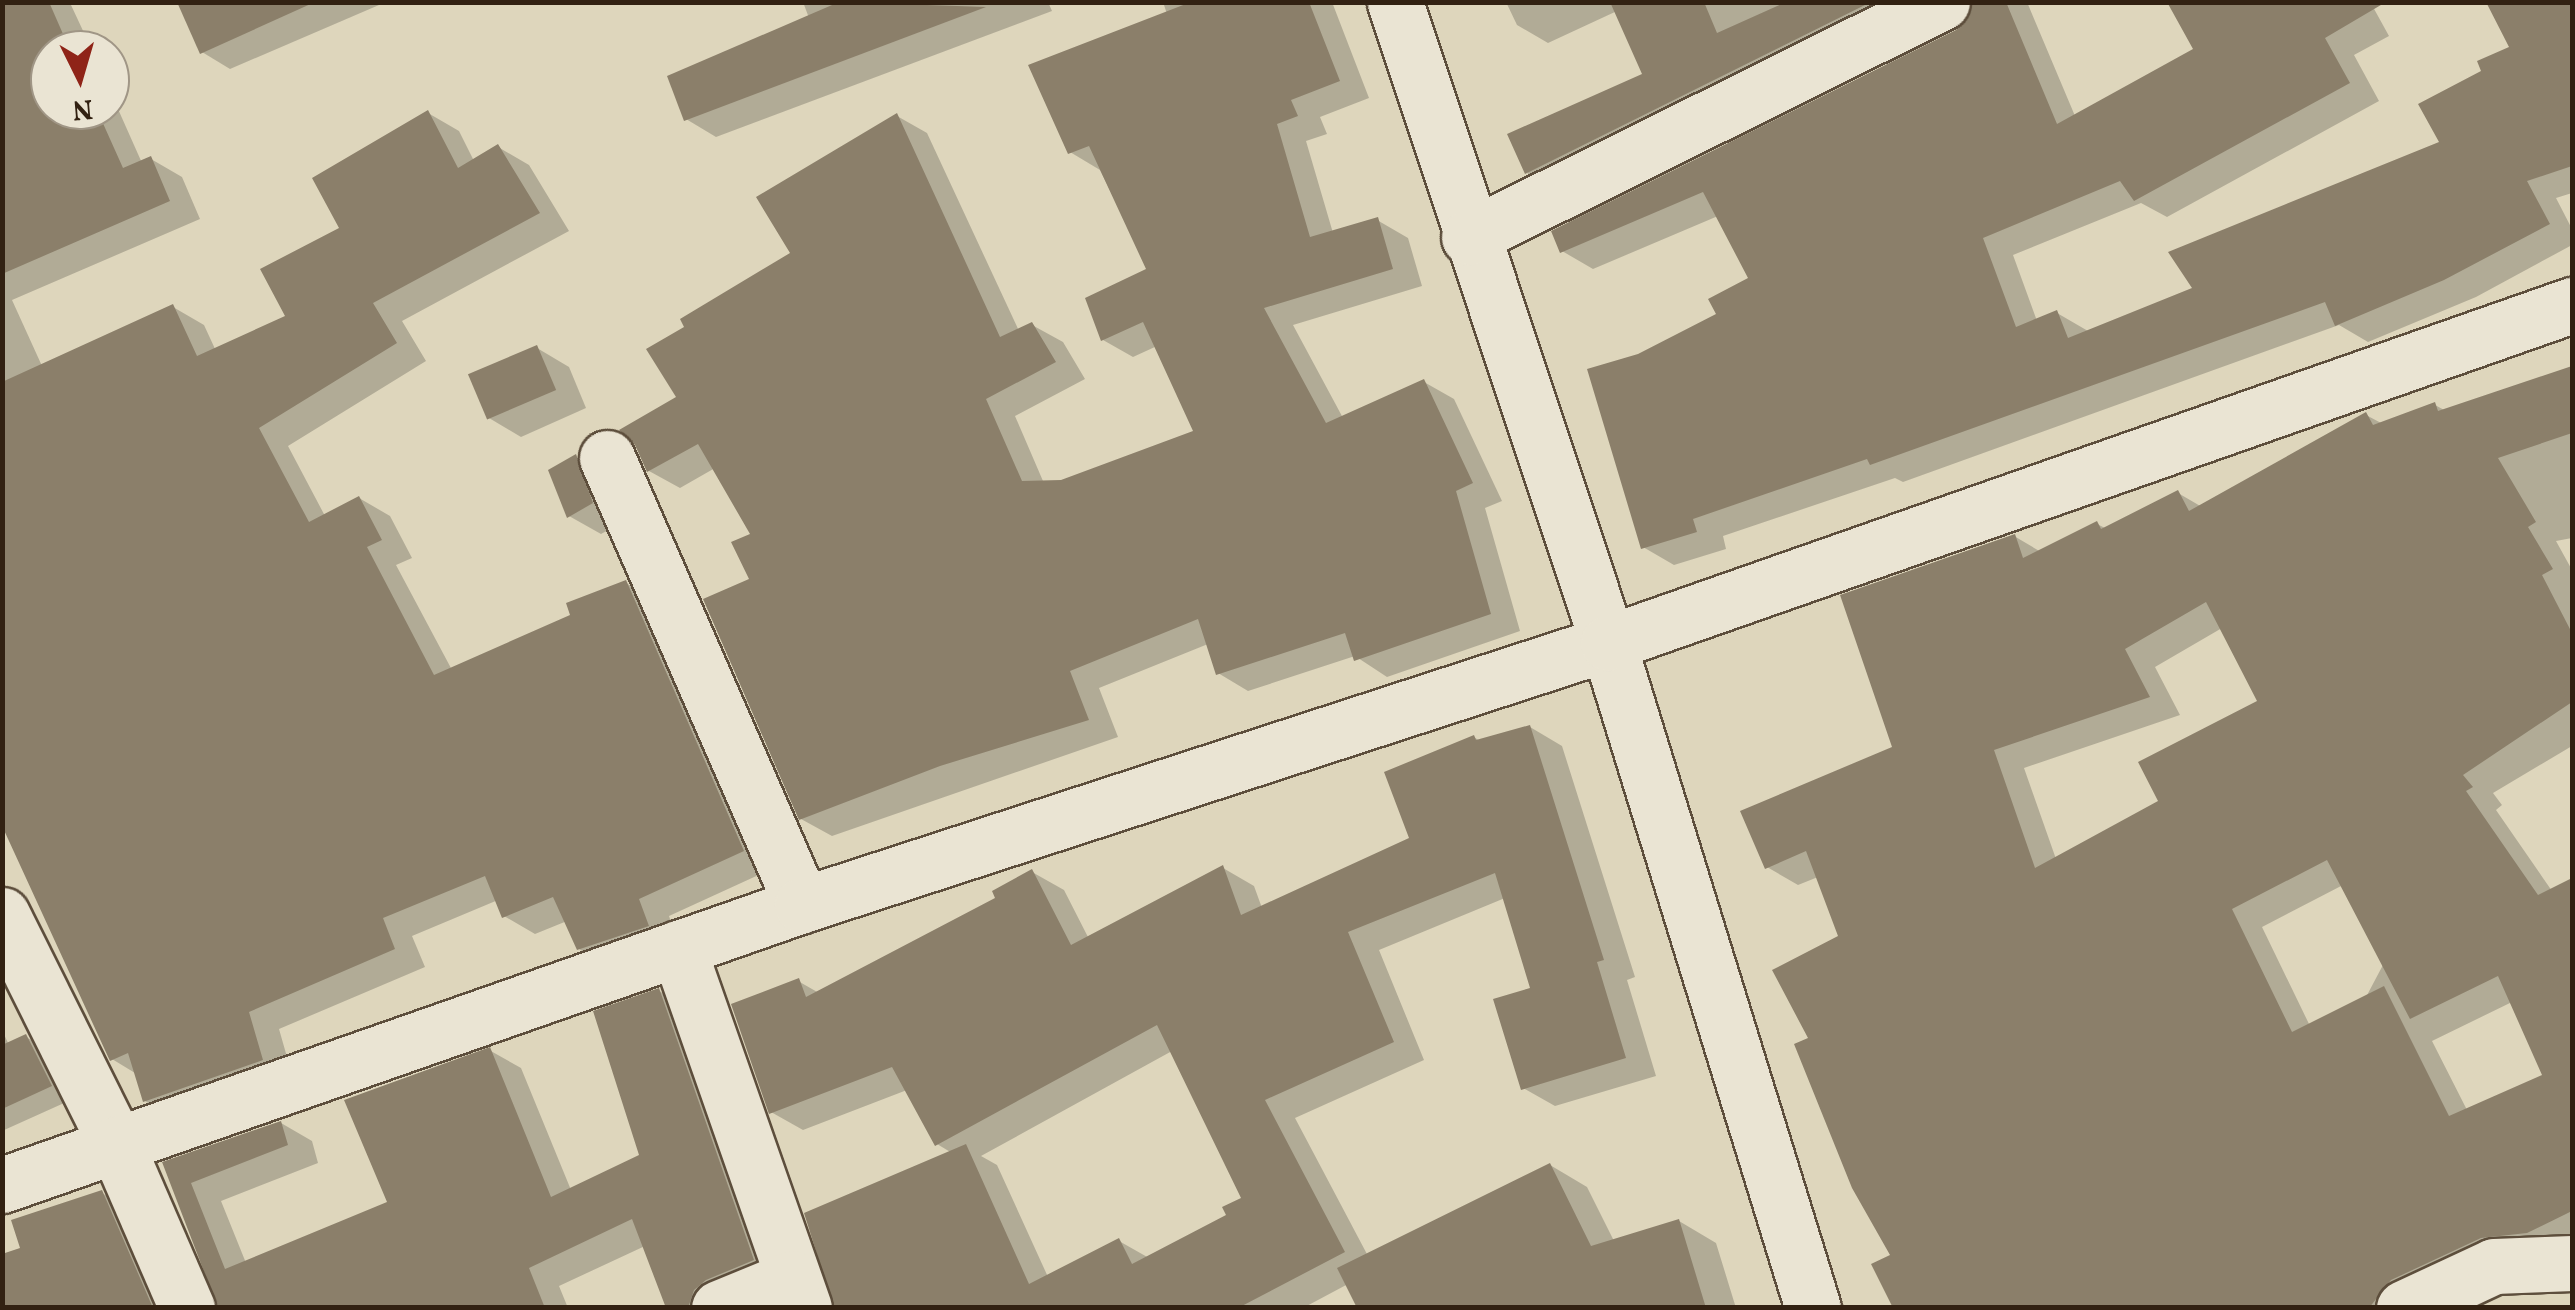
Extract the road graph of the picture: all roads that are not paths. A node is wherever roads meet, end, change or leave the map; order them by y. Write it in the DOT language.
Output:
graph roads {
  1 [pos="1395,2"];
  2 [pos="1942,2"];
  3 [pos="1469,237"];
  4 [pos="2572,304"];
  5 [pos="607,458"];
  6 [pos="1608,643"];
  7 [pos="802,905"];
  8 [pos="2,915"];
  9 [pos="678,948"];
  10 [pos="116,1144"];
  11 [pos="2,1185"];
  12 [pos="2572,1262"];
  13 [pos="798,1293"];
  14 [pos="187,1308"];
  15 [pos="719,1308"];
  16 [pos="1814,1308"];
  17 [pos="2404,1308"];
  1 -- 3 [label="street"];
  2 -- 3 [label="street"];
  3 -- 6 [label="street"];
  4 -- 6 [label="street"];
  5 -- 7 [label="street"];
  6 -- 7 [label="street"];
  6 -- 16 [label="street"];
  7 -- 9 [label="street"];
  8 -- 10 [label="street"];
  9 -- 10 [label="street"];
  9 -- 13 [label="street"];
  10 -- 11 [label="street"];
  10 -- 14 [label="street"];
  12 -- 17 [label="street"];
  13 -- 15 [label="street"];
}
